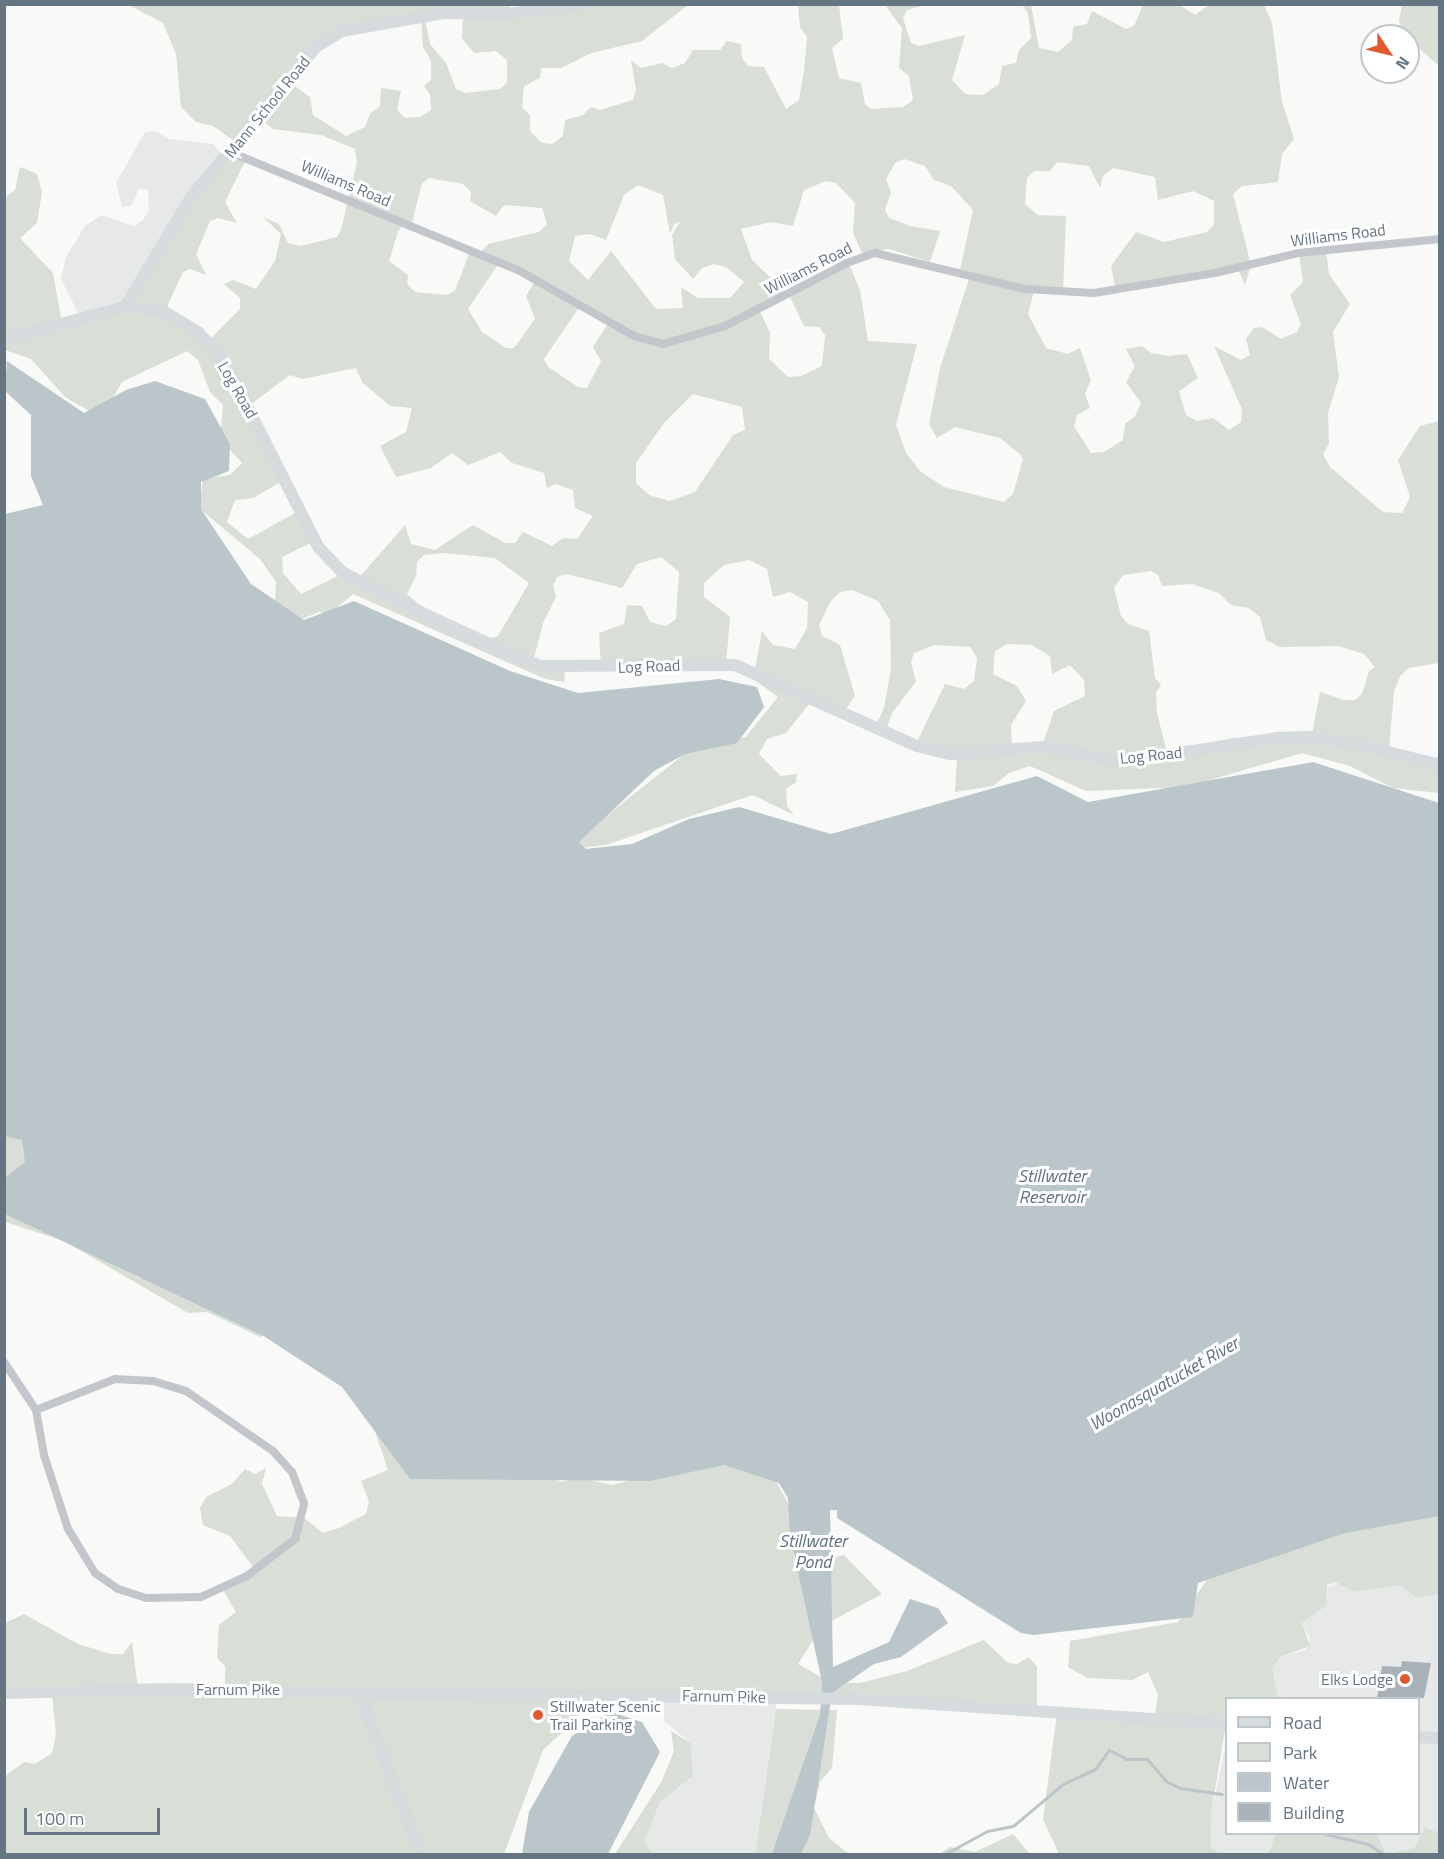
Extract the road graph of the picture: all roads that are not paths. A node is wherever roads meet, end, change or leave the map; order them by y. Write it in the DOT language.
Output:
graph roads {
  1 [pos="587,4"];
  2 [pos="571,5"];
  3 [pos="230,152"];
  4 [pos="1440,239"];
  5 [pos="125,307"];
  6 [pos="4,339"];
  7 [pos="1440,765"];
  8 [pos="4,1362"];
  9 [pos="36,1410"];
  10 [pos="4,1693"];
  11 [pos="358,1693"];
  12 [pos="1225,1724"];
  13 [pos="1420,1737"];
  14 [pos="1440,1738"];
  15 [pos="421,1854"];
  1 -- 2 [label="street, Mann School Road"];
  2 -- 3 [label="street, Mann School Road"];
  3 -- 4 [label="street, Williams Road"];
  3 -- 5 [label="street, Mann School Road"];
  5 -- 6 [label="street, Log Road"];
  5 -- 7 [label="street, Log Road"];
  8 -- 9 [label="street"];
  9 -- 9 [label="street"];
  10 -- 11 [label="street, Farnum Pike"];
  11 -- 12 [label="street, Farnum Pike"];
  11 -- 15 [label="street"];
  13 -- 14 [label="street"];
}
